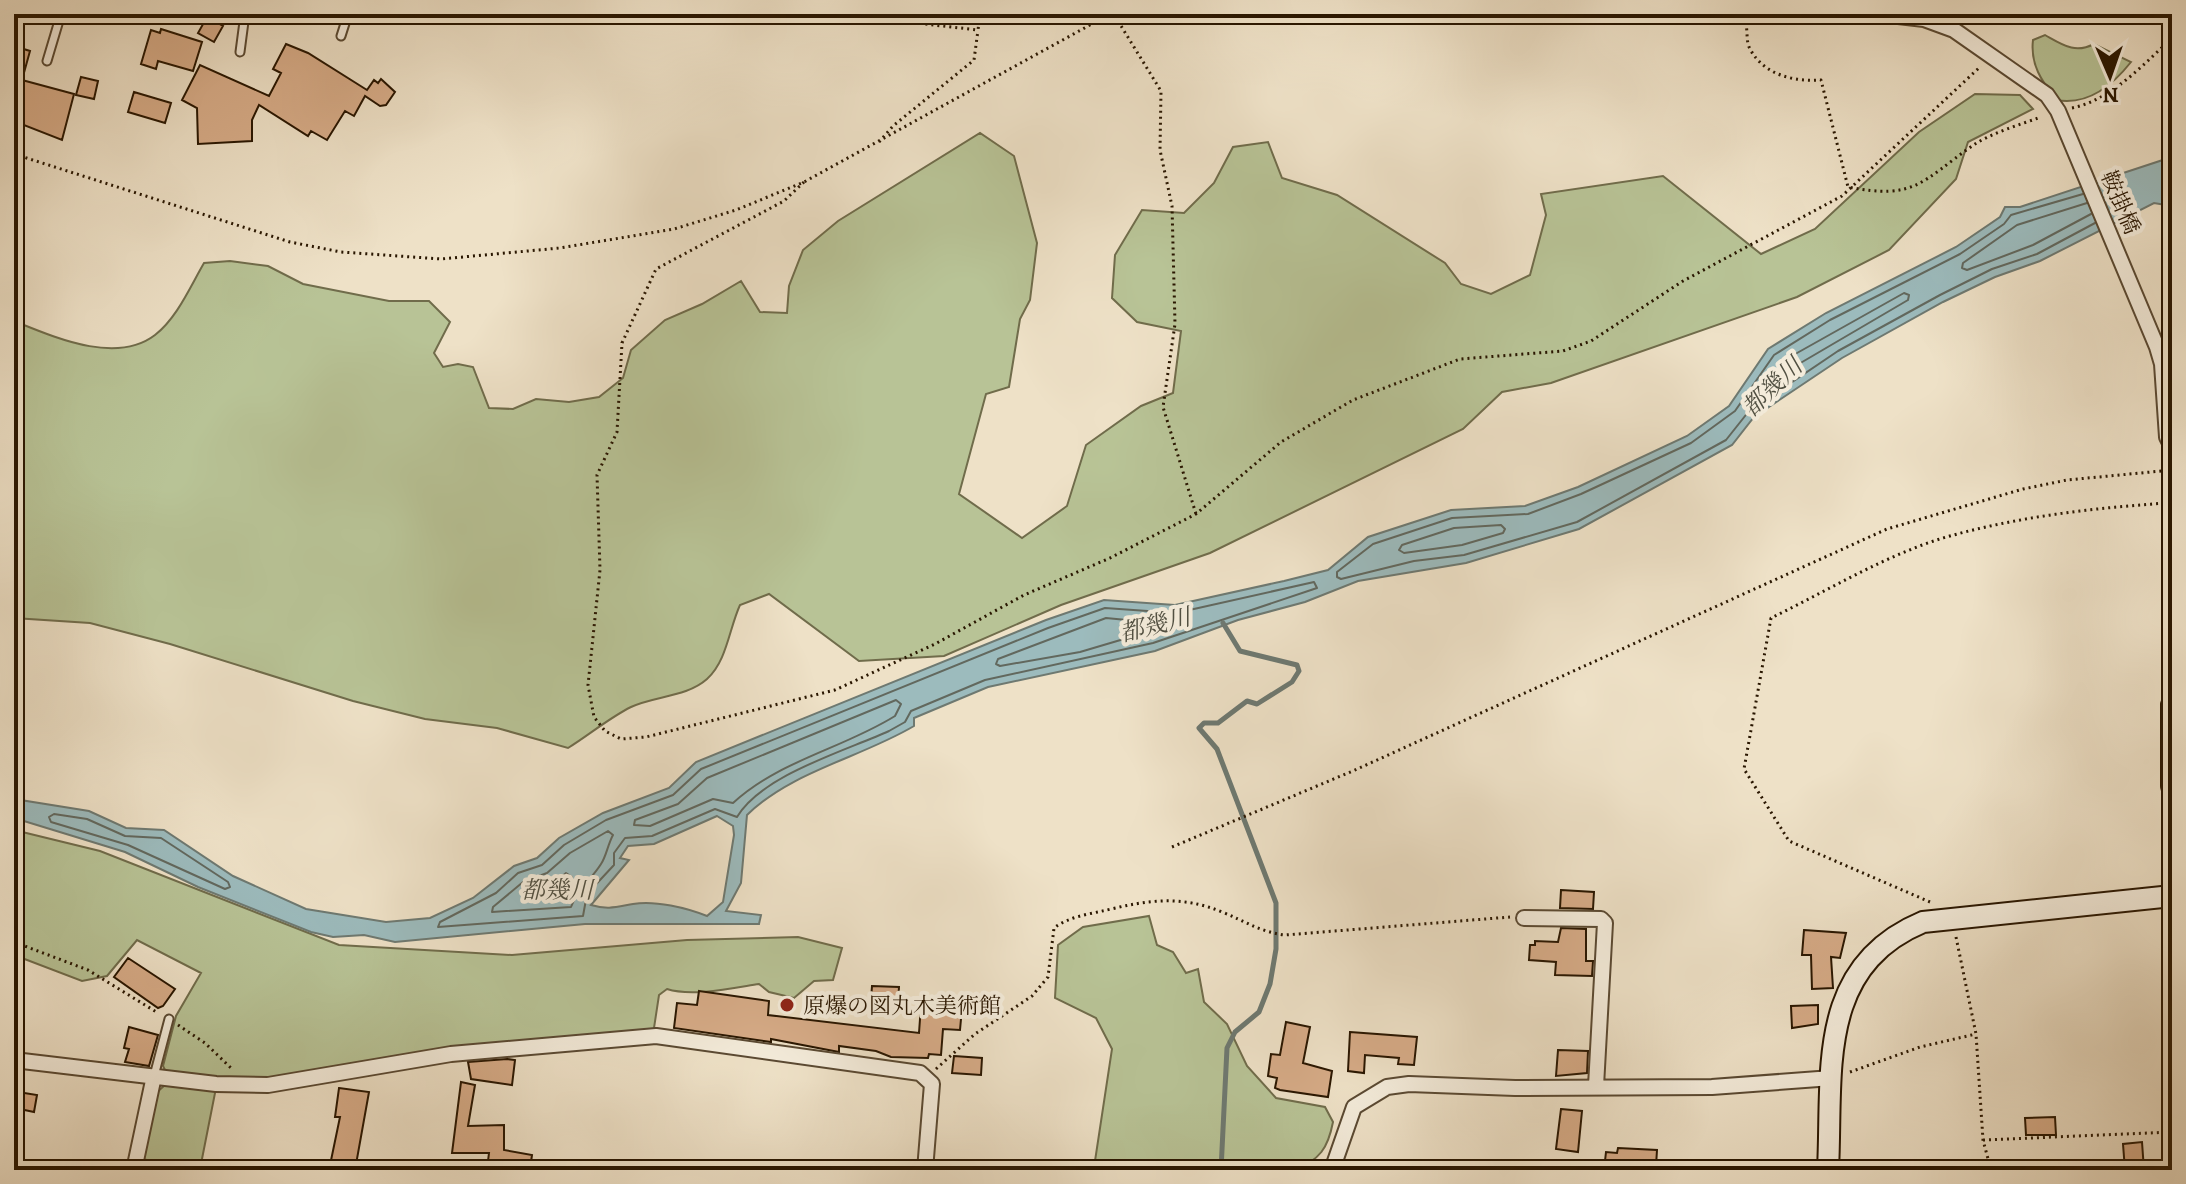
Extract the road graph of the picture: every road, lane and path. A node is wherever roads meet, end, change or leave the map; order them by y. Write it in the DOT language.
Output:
graph roads {
  1 [pos="61,14"];
  2 [pos="245,14"];
  3 [pos="348,14"];
  4 [pos="836,14"];
  5 [pos="980,14"];
  6 [pos="1110,14"];
  7 [pos="1694,14"];
  8 [pos="1881,14"];
  9 [pos="1118,21"];
  10 [pos="978,30"];
  11 [pos="341,36"];
  12 [pos="2172,38"];
  13 [pos="240,52"];
  14 [pos="1993,55"];
  15 [pos="47,61"];
  16 [pos="2058,111"];
  17 [pos="877,144"];
  18 [pos="14,154"];
  19 [pos="804,182"];
  20 [pos="1848,187"];
  21 [pos="2172,447"];
  22 [pos="2172,470"];
  23 [pos="1196,514"];
  24 [pos="2172,639"];
  25 [pos="2172,705"];
  26 [pos="2172,786"];
  27 [pos="1172,847"];
  28 [pos="2172,896"];
  29 [pos="1524,918"];
  30 [pos="1952,918"];
  31 [pos="14,942"];
  32 [pos="169,1019"];
  33 [pos="1976,1034"];
  34 [pos="14,1060"];
  35 [pos="154,1076"];
  36 [pos="928,1077"];
  37 [pos="1832,1078"];
  38 [pos="242,1085"];
  39 [pos="1596,1086"];
  40 [pos="2172,1132"];
  41 [pos="1983,1140"];
  42 [pos="134,1170"];
  43 [pos="925,1170"];
  44 [pos="1332,1170"];
  45 [pos="1828,1170"];
  46 [pos="1991,1170"];
  1 -- 15 [label="lane"];
  2 -- 13 [label="lane"];
  3 -- 11 [label="lane"];
  4 -- 10 [label="path"];
  5 -- 10 [label="path"];
  6 -- 17 [label="path"];
  7 -- 20 [label="path"];
  8 -- 14 [label="street, 鞍掛橋"];
  9 -- 23 [label="path"];
  10 -- 17 [label="path"];
  12 -- 16 [label="path"];
  14 -- 16 [label="street, 鞍掛橋"];
  14 -- 20 [label="path"];
  16 -- 20 [label="path"];
  16 -- 21 [label="street, 鞍掛橋"];
  17 -- 19 [label="path"];
  18 -- 19 [label="path"];
  19 -- 23 [label="path"];
  20 -- 23 [label="path"];
  22 -- 27 [label="path"];
  24 -- 30 [label="path"];
  25 -- 26 [label="street"];
  28 -- 30 [label="street"];
  29 -- 36 [label="path"];
  29 -- 39 [label="street"];
  30 -- 33 [label="path"];
  30 -- 37 [label="street"];
  31 -- 32 [label="path"];
  32 -- 35 [label="lane"];
  32 -- 38 [label="path"];
  33 -- 37 [label="path"];
  33 -- 41 [label="path"];
  34 -- 35 [label="street"];
  35 -- 38 [label="street"];
  35 -- 42 [label="street"];
  36 -- 38 [label="street"];
  36 -- 43 [label="street"];
  37 -- 39 [label="street"];
  37 -- 45 [label="street"];
  39 -- 44 [label="street"];
  40 -- 41 [label="path"];
  41 -- 46 [label="path"];
}
